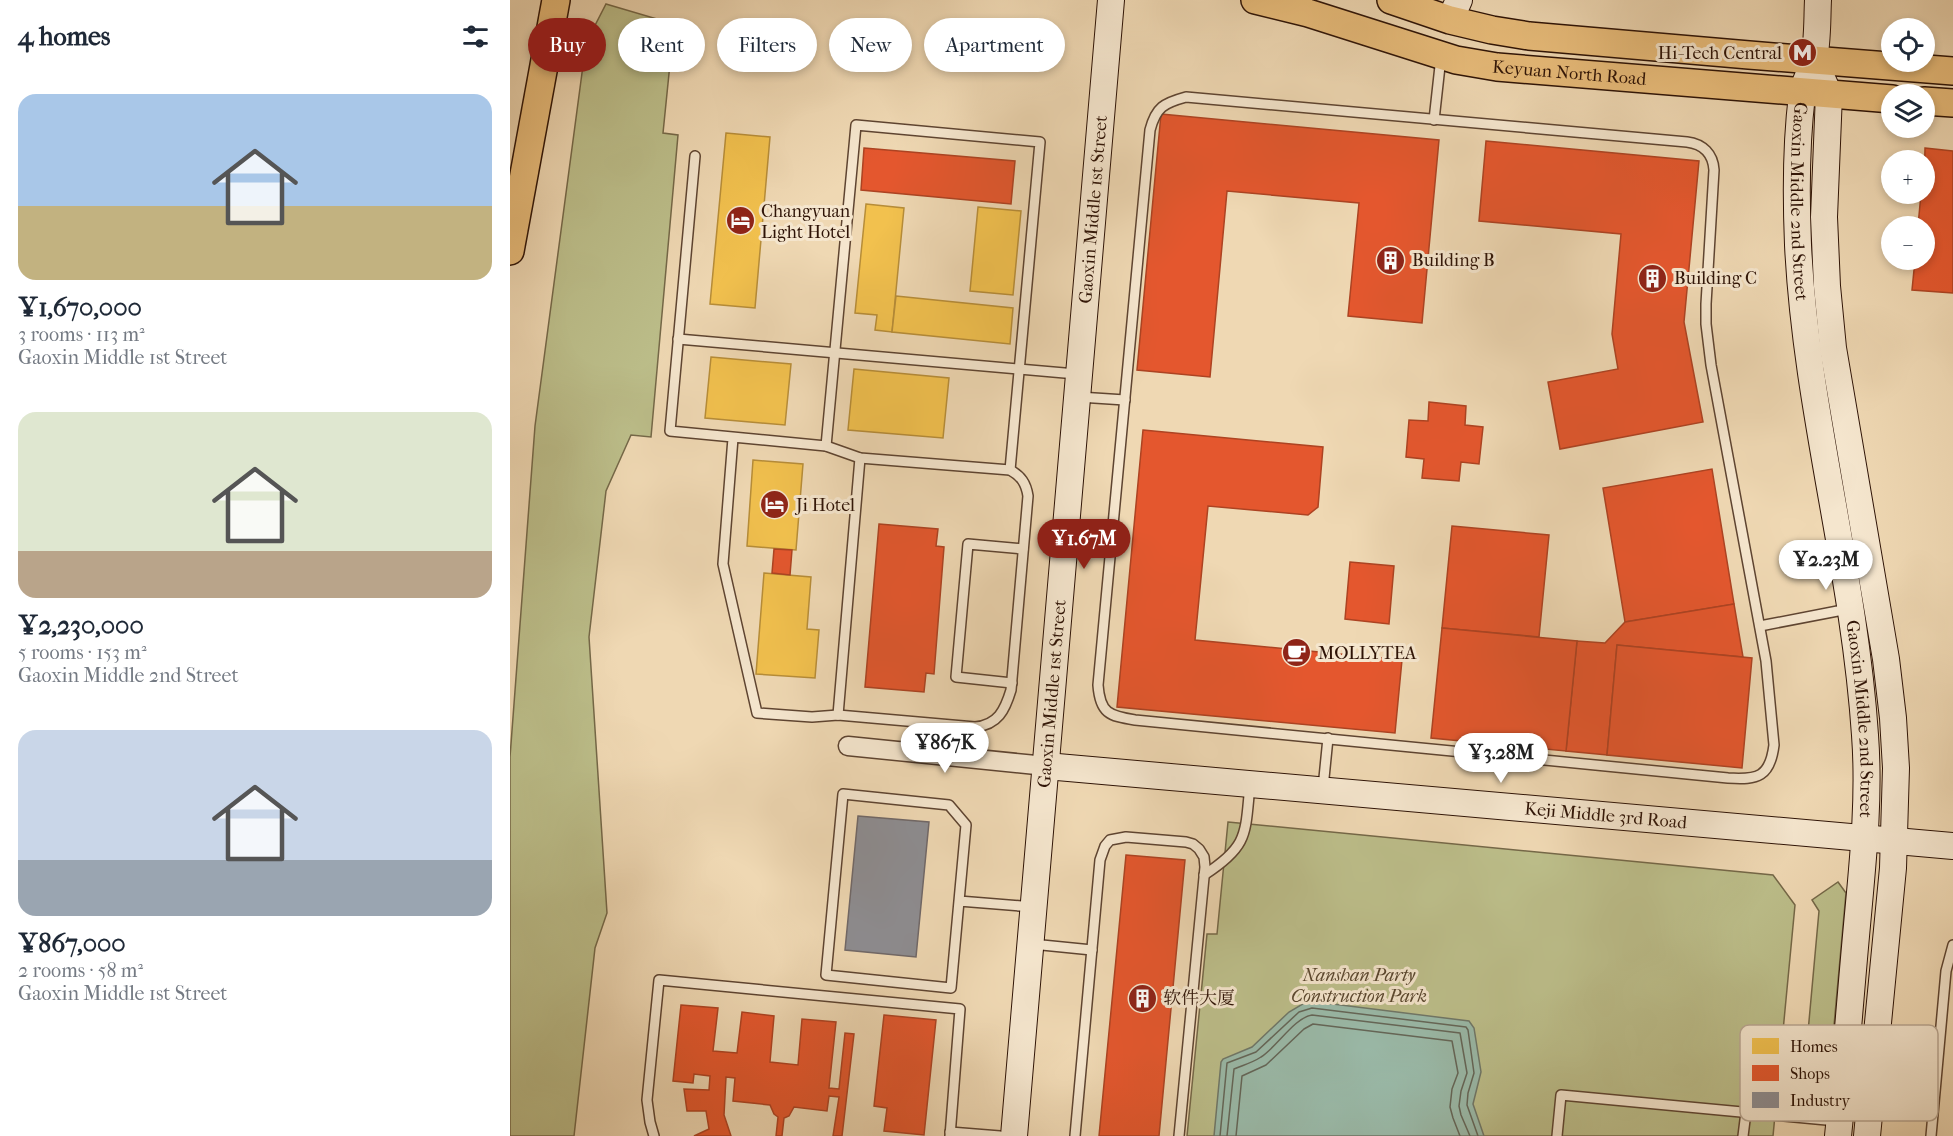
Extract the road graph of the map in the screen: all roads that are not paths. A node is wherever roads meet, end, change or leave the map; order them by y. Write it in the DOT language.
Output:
graph roads {
  1 [pos="556,0"];
  2 [pos="1111,0"];
  3 [pos="1255,0"];
  4 [pos="1391,0"];
  5 [pos="1818,0"];
  6 [pos="1454,10"];
  7 [pos="1442,55"];
  8 [pos="1814,60"];
  9 [pos="1953,70"];
  10 [pos="1802,92"];
  11 [pos="1830,94"];
  12 [pos="1881,98"];
  13 [pos="1935,102"];
  14 [pos="1953,103"];
  15 [pos="1434,120"];
  16 [pos="695,156"];
  17 [pos="510,251"];
  18 [pos="678,339"];
  19 [pos="835,352"];
  20 [pos="1019,369"];
  21 [pos="1078,385"];
  22 [pos="1125,400"];
  23 [pos="733,438"];
  24 [pos="826,446"];
  25 [pos="860,458"];
  26 [pos="1010,470"];
  27 [pos="1023,549"];
  28 [pos="1851,608"];
  29 [pos="1760,626"];
  30 [pos="1012,682"];
  31 [pos="838,715"];
  32 [pos="1328,738"];
  33 [pos="848,746"];
  34 [pos="1046,766"];
  35 [pos="1250,784"];
  36 [pos="1323,790"];
  37 [pos="1865,838"];
  38 [pos="1895,841"];
  39 [pos="1953,846"];
  40 [pos="1204,875"];
  41 [pos="959,901"];
  42 [pos="1033,908"];
  43 [pos="1030,944"];
  44 [pos="1953,945"];
  45 [pos="1092,950"];
  46 [pos="1848,1025"];
  47 [pos="1878,1025"];
  48 [pos="1938,1059"];
  49 [pos="1740,1111"];
  50 [pos="1745,1121"];
  51 [pos="1798,1121"];
  52 [pos="1868,1121"];
  53 [pos="1932,1121"];
  54 [pos="1839,1128"];
  55 [pos="950,1134"];
  56 [pos="654,1136"];
  57 [pos="1000,1136"];
  58 [pos="1014,1136"];
  59 [pos="1075,1136"];
  60 [pos="1179,1136"];
  61 [pos="1557,1136"];
  62 [pos="1743,1136"];
  63 [pos="1867,1136"];
  64 [pos="1931,1136"];
  1 -- 17 [label="main road"];
  2 -- 21 [label="main road, Gaoxin Middle 1st Street"];
  3 -- 7 [label="main road, Keyuan North Road"];
  4 -- 6 [label="main road, Keyuan North Road"];
  5 -- 8 [label="main road"];
  6 -- 8 [label="main road, Keyuan North Road"];
  7 -- 10 [label="main road, Keyuan North Road"];
  7 -- 15 [label="lane"];
  8 -- 9 [label="main road, Keyuan North Road"];
  8 -- 10 [label="main road, Gaoxin Middle 2nd Street"];
  8 -- 11 [label="main road, Gaoxin Middle 2nd Street"];
  10 -- 11 [label="main road, Keyuan North Road"];
  10 -- 28 [label="main road, Gaoxin Middle 2nd Street"];
  11 -- 12 [label="main road, Keyuan North Road"];
  11 -- 38 [label="main road, Gaoxin Middle 2nd Street"];
  13 -- 14 [label="main road"];
  15 -- 22 [label="lane"];
  15 -- 29 [label="lane"];
  16 -- 18 [label="lane"];
  18 -- 19 [label="lane"];
  18 -- 23 [label="lane"];
  19 -- 20 [label="lane"];
  19 -- 20 [label="lane"];
  19 -- 24 [label="lane"];
  20 -- 21 [label="lane"];
  20 -- 26 [label="lane"];
  21 -- 22 [label="lane"];
  21 -- 34 [label="main road, Gaoxin Middle 1st Street"];
  22 -- 32 [label="lane"];
  23 -- 24 [label="lane"];
  23 -- 31 [label="lane"];
  24 -- 25 [label="lane"];
  25 -- 26 [label="lane"];
  25 -- 31 [label="lane"];
  26 -- 27 [label="lane"];
  27 -- 30 [label="lane"];
  27 -- 30 [label="lane"];
  28 -- 29 [label="lane"];
  28 -- 37 [label="main road, Gaoxin Middle 2nd Street"];
  29 -- 32 [label="lane"];
  30 -- 31 [label="lane"];
  32 -- 36 [label="lane"];
  33 -- 34 [label="street"];
  34 -- 35 [label="main road, Keji Middle 3rd Road"];
  34 -- 42 [label="main road, Gaoxin Middle 1st Street"];
  35 -- 36 [label="main road, Keji Middle 3rd Road"];
  35 -- 40 [label="lane"];
  36 -- 37 [label="main road, Keji Middle 3rd Road"];
  37 -- 38 [label="main road, Keji Middle 3rd Road"];
  37 -- 46 [label="main road, Gaoxin Middle 2nd Street"];
  38 -- 39 [label="main road, Keji Middle 3rd Road"];
  38 -- 47 [label="main road, Gaoxin Middle 2nd Street"];
  40 -- 45 [label="lane"];
  40 -- 60 [label="lane"];
  41 -- 41 [label="lane"];
  41 -- 42 [label="lane"];
  42 -- 43 [label="main road, Gaoxin Middle 1st Street"];
  43 -- 45 [label="lane"];
  43 -- 58 [label="main road, Gaoxin Middle 1st Street"];
  44 -- 48 [label="lane"];
  45 -- 59 [label="lane"];
  49 -- 61 [label="lane"];
  50 -- 62 [label="lane"];
  51 -- 54 [label="lane"];
  52 -- 63 [label="main road, Gaoxin Middle 2nd Street"];
  53 -- 64 [label="lane"];
  55 -- 56 [label="lane"];
  55 -- 57 [label="lane"];
}
